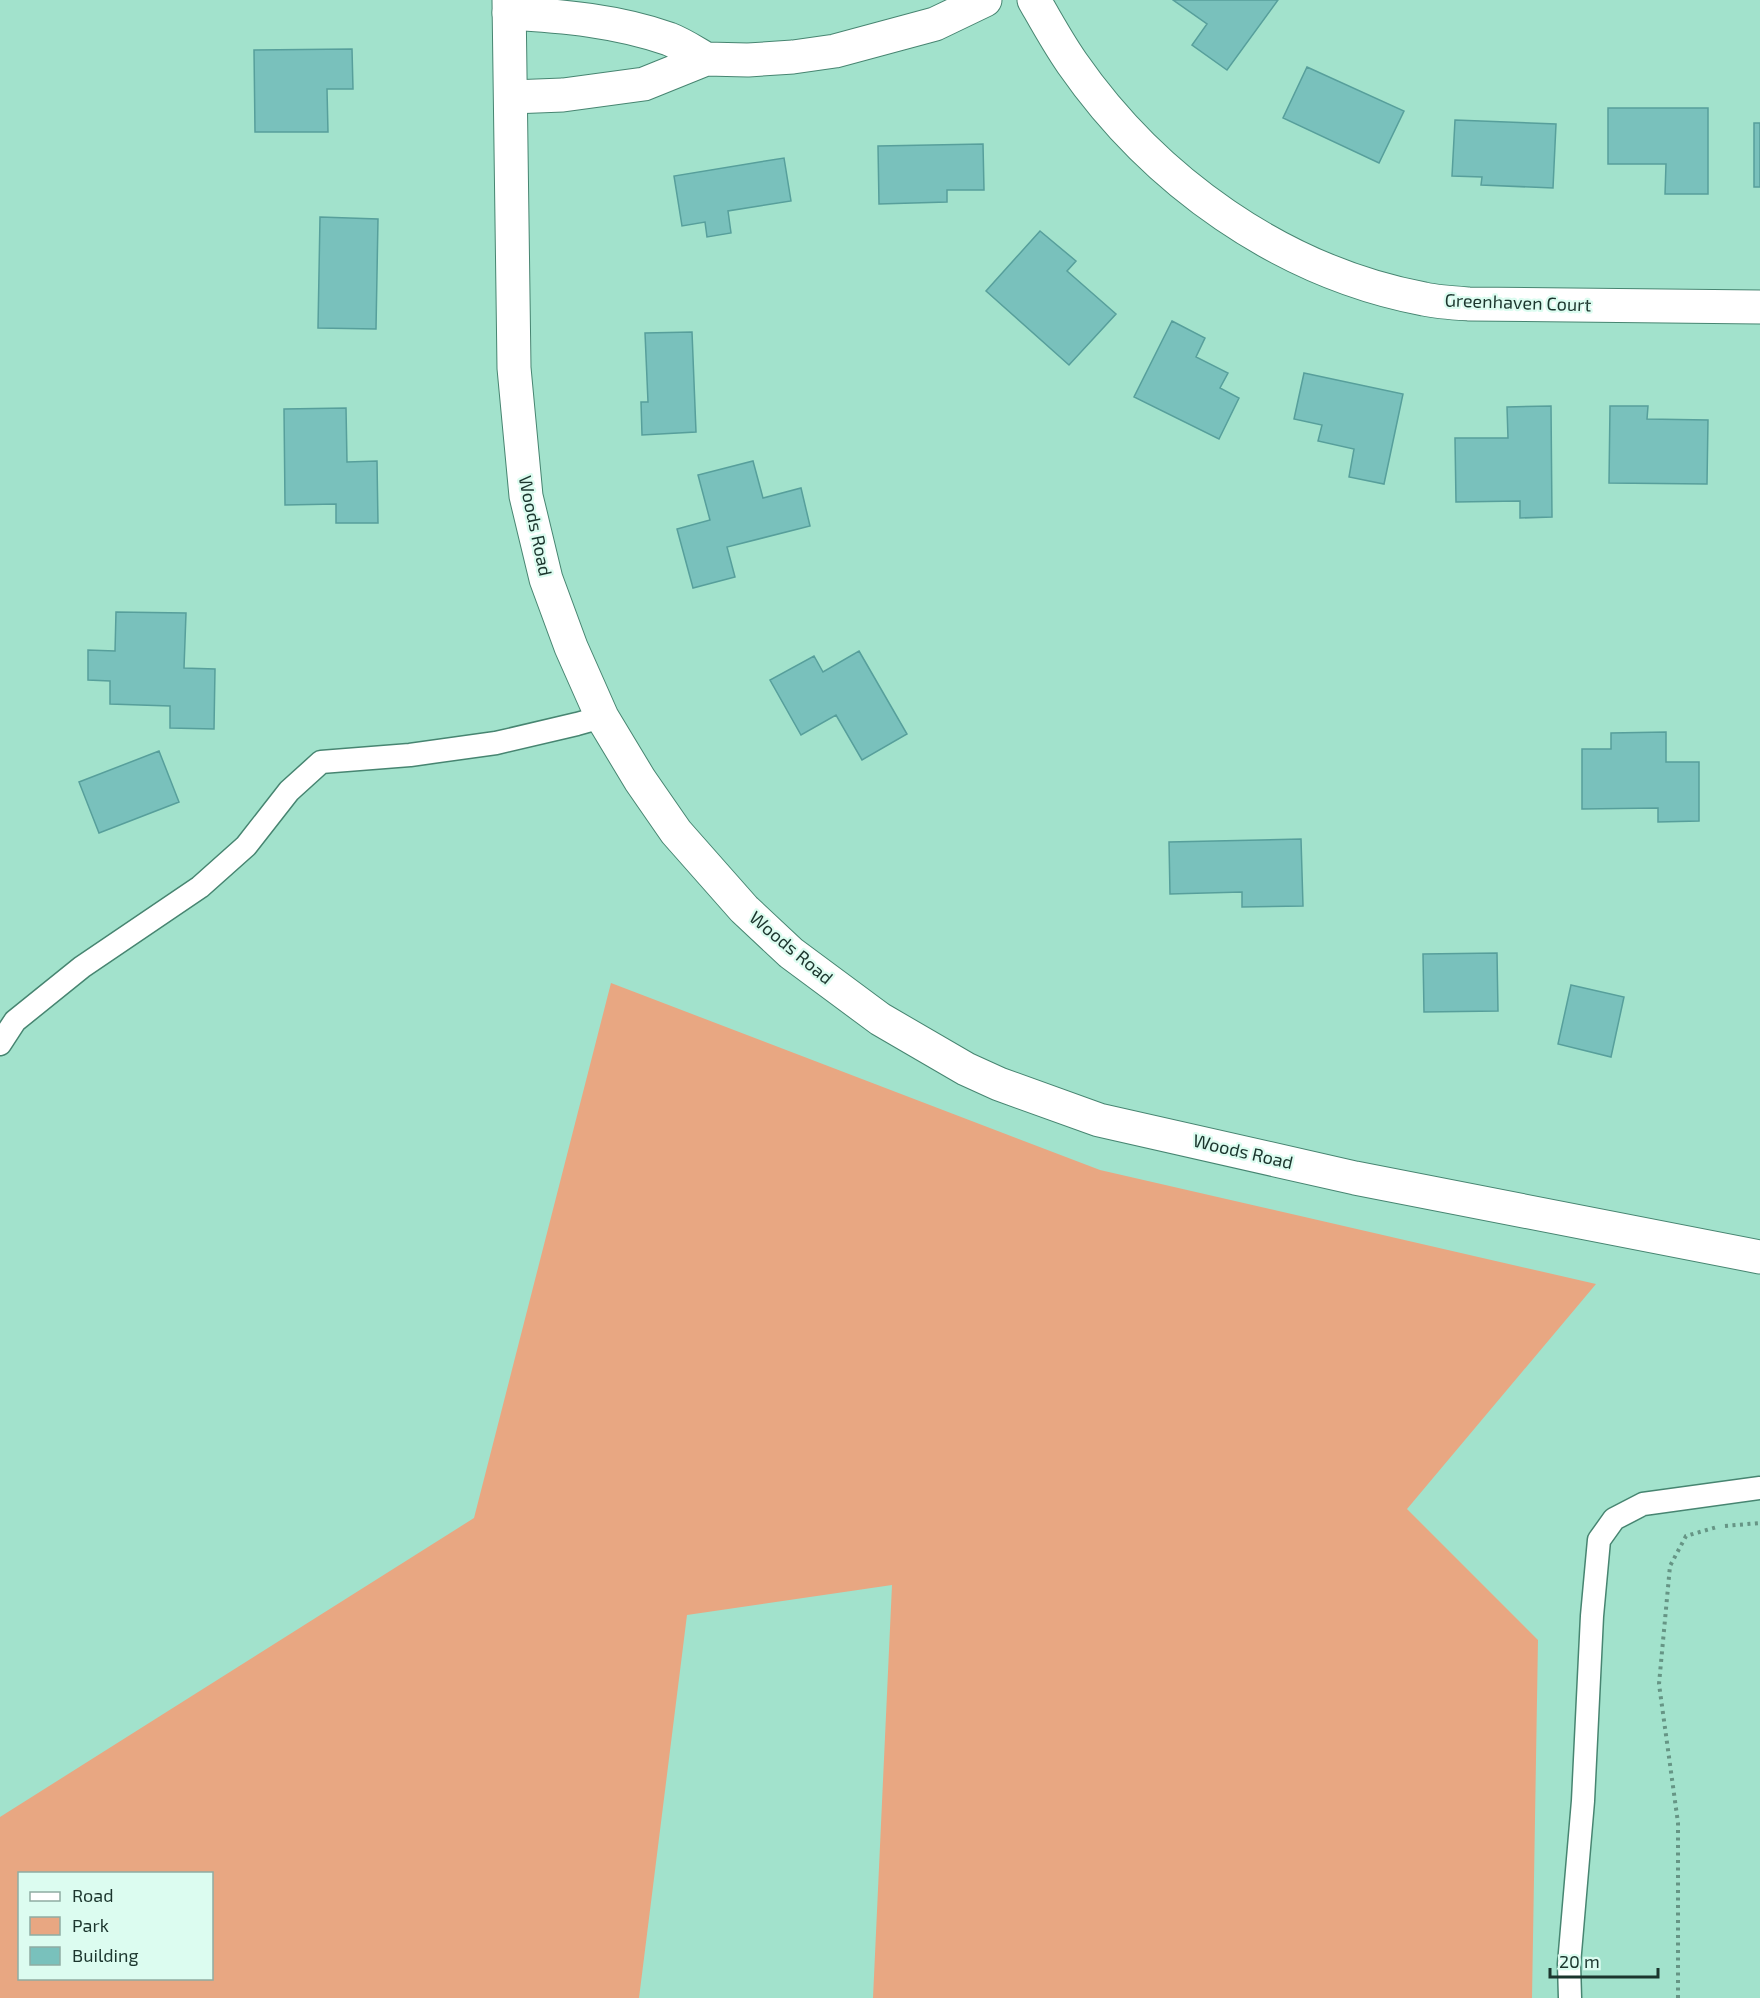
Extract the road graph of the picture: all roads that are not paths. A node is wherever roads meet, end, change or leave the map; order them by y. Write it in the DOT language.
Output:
graph roads {
  1 [pos="985,0"];
  2 [pos="1034,0"];
  3 [pos="509,6"];
  4 [pos="706,59"];
  5 [pos="511,97"];
  6 [pos="1760,307"];
  7 [pos="602,717"];
  8 [pos="0,1044"];
  9 [pos="1760,1257"];
  10 [pos="1760,1488"];
  11 [pos="1570,1998"];
  1 -- 4 [label="street"];
  2 -- 6 [label="street, Greenhaven Court"];
  3 -- 4 [label="street"];
  3 -- 5 [label="street, Woods Road"];
  4 -- 5 [label="street"];
  5 -- 7 [label="street, Woods Road"];
  7 -- 8 [label="lane"];
  7 -- 9 [label="street, Woods Road"];
  10 -- 11 [label="lane"];
}
